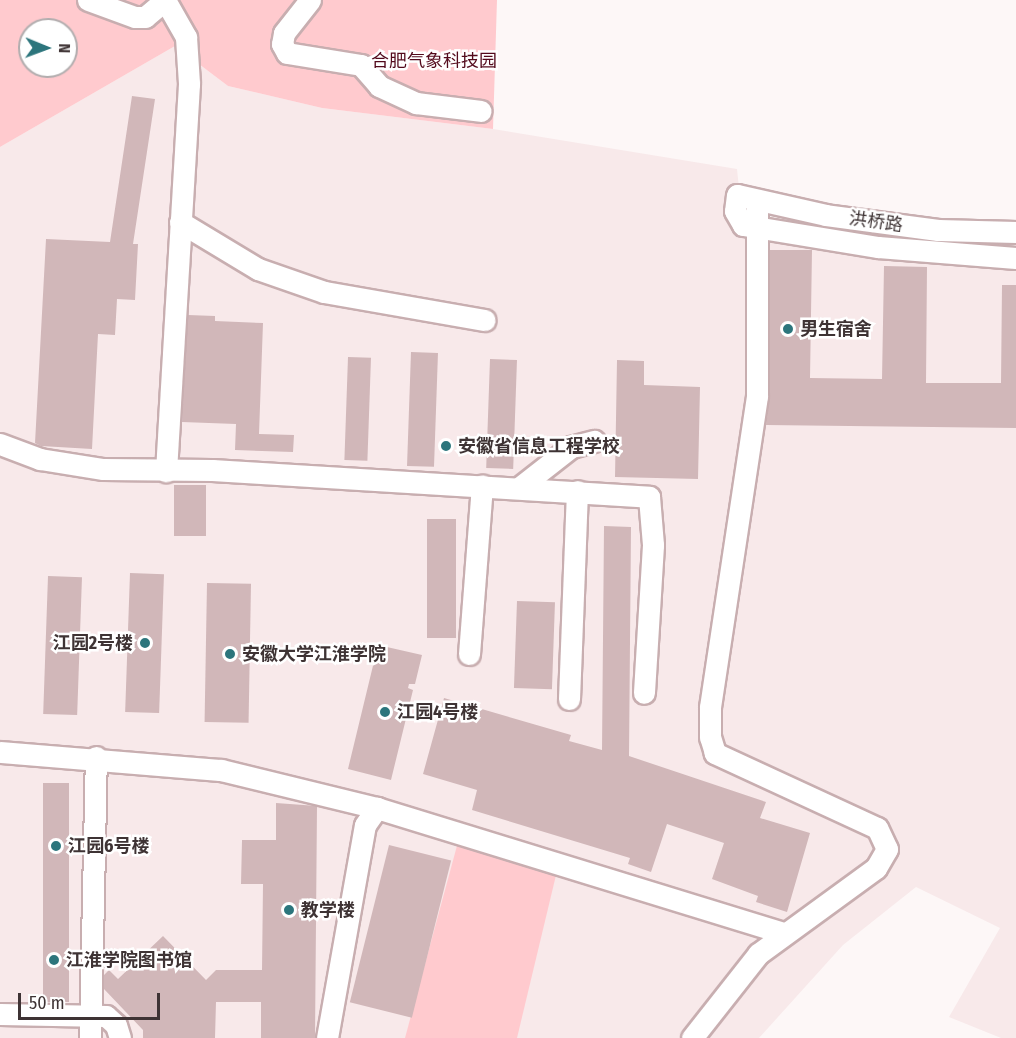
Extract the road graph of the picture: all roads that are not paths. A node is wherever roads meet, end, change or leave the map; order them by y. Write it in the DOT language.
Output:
graph roads {
  1 [pos="88,0"];
  2 [pos="165,0"];
  3 [pos="310,0"];
  4 [pos="481,111"];
  5 [pos="180,222"];
  6 [pos="750,226"];
  7 [pos="1016,232"];
  8 [pos="1016,258"];
  9 [pos="485,320"];
  10 [pos="594,441"];
  11 [pos="0,444"];
  12 [pos="165,471"];
  13 [pos="482,485"];
  14 [pos="520,487"];
  15 [pos="577,490"];
  16 [pos="469,654"];
  17 [pos="644,693"];
  18 [pos="569,699"];
  19 [pos="0,752"];
  20 [pos="96,757"];
  21 [pos="377,808"];
  22 [pos="783,933"];
  23 [pos="0,1014"];
  24 [pos="91,1016"];
  25 [pos="90,1038"];
  26 [pos="120,1038"];
  27 [pos="327,1038"];
  28 [pos="692,1038"];
  1 -- 2 [label="street"];
  2 -- 5 [label="street"];
  3 -- 4 [label="street"];
  5 -- 9 [label="street"];
  5 -- 12 [label="street"];
  6 -- 7 [label="street, 洪桥路"];
  6 -- 8 [label="street, 洪桥路"];
  6 -- 22 [label="street"];
  10 -- 14 [label="street"];
  11 -- 12 [label="street"];
  12 -- 13 [label="street"];
  13 -- 14 [label="street"];
  13 -- 16 [label="street"];
  14 -- 15 [label="street"];
  15 -- 17 [label="street"];
  15 -- 18 [label="street"];
  19 -- 20 [label="street"];
  20 -- 21 [label="street"];
  20 -- 24 [label="street"];
  21 -- 22 [label="street"];
  21 -- 27 [label="street"];
  22 -- 28 [label="street"];
  23 -- 24 [label="street"];
  24 -- 25 [label="street"];
  24 -- 26 [label="street"];
}
